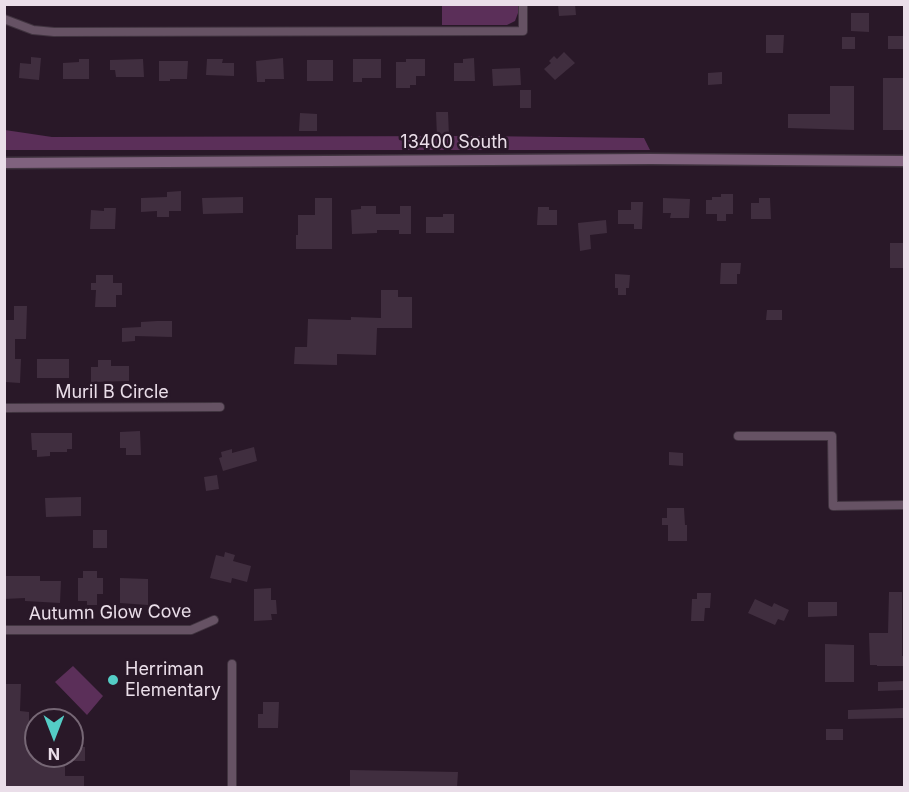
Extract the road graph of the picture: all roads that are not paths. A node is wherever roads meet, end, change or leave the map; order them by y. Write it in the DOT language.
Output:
graph roads {
  1 [pos="523,4"];
  2 [pos="4,19"];
  3 [pos="904,161"];
  4 [pos="4,162"];
  5 [pos="220,407"];
  6 [pos="4,408"];
  7 [pos="738,436"];
  8 [pos="904,505"];
  9 [pos="214,620"];
  10 [pos="4,630"];
  11 [pos="232,664"];
  12 [pos="232,788"];
  1 -- 2 [label="street"];
  3 -- 4 [label="main road, 13400 South"];
  5 -- 6 [label="street, Muril B Circle"];
  7 -- 8 [label="street"];
  9 -- 10 [label="street, Autumn Glow Cove"];
  11 -- 12 [label="street"];
}
